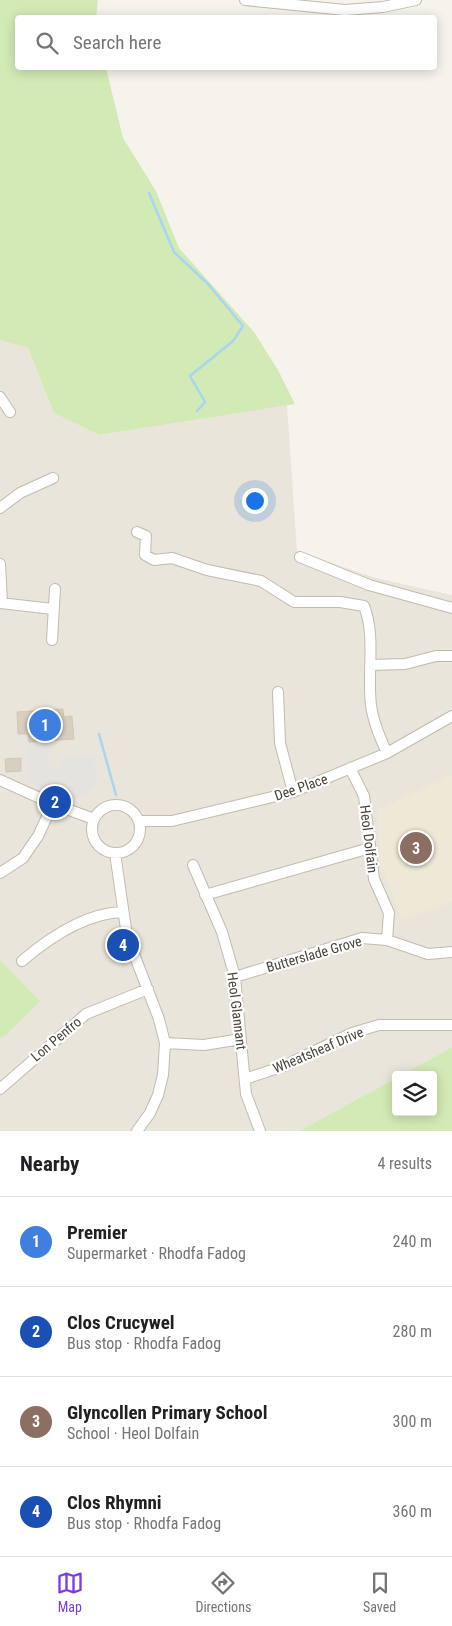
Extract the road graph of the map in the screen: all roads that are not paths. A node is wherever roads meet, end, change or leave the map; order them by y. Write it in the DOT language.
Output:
graph roads {
  1 [pos="245,0"];
  2 [pos="416,0"];
  3 [pos="0,397"];
  4 [pos="10,412"];
  5 [pos="53,478"];
  6 [pos="0,508"];
  7 [pos="137,532"];
  8 [pos="300,557"];
  9 [pos="0,564"];
  10 [pos="55,589"];
  11 [pos="1,603"];
  12 [pos="452,608"];
  13 [pos="53,609"];
  14 [pos="52,640"];
  15 [pos="452,656"];
  16 [pos="370,665"];
  17 [pos="278,692"];
  18 [pos="452,716"];
  19 [pos="387,753"];
  20 [pos="350,768"];
  21 [pos="0,780"];
  22 [pos="293,792"];
  23 [pos="53,804"];
  24 [pos="94,819"];
  25 [pos="139,821"];
  26 [pos="370,848"];
  27 [pos="116,853"];
  28 [pos="193,865"];
  29 [pos="0,873"];
  30 [pos="205,895"];
  31 [pos="123,912"];
  32 [pos="387,940"];
  33 [pos="452,952"];
  34 [pos="22,961"];
  35 [pos="234,978"];
  36 [pos="148,989"];
  37 [pos="452,1025"];
  38 [pos="240,1039"];
  39 [pos="166,1043"];
  40 [pos="245,1079"];
  41 [pos="0,1089"];
  42 [pos="137,1131"];
  43 [pos="260,1131"];
  1 -- 2 [label="street"];
  3 -- 4 [label="street"];
  5 -- 6 [label="street"];
  7 -- 16 [label="street"];
  8 -- 12 [label="street"];
  9 -- 11 [label="street"];
  10 -- 13 [label="street"];
  11 -- 13 [label="street"];
  13 -- 14 [label="street"];
  15 -- 16 [label="street"];
  16 -- 19 [label="street"];
  17 -- 22 [label="street"];
  18 -- 19 [label="street, Dee Place"];
  19 -- 20 [label="street, Dee Place"];
  20 -- 22 [label="street, Dee Place"];
  20 -- 26 [label="street, Heol Dolfain"];
  21 -- 23 [label="street"];
  22 -- 25 [label="street, Dee Place"];
  23 -- 24 [label="street"];
  23 -- 29 [label="street"];
  24 -- 25 [label="street"];
  24 -- 27 [label="street"];
  25 -- 27 [label="street"];
  26 -- 30 [label="street"];
  26 -- 32 [label="street, Heol Dolfain"];
  27 -- 31 [label="street"];
  28 -- 30 [label="street, Heol Glannant"];
  30 -- 35 [label="street, Heol Glannant"];
  31 -- 34 [label="street"];
  31 -- 36 [label="street"];
  32 -- 33 [label="street, Butterslade Grove"];
  32 -- 35 [label="street, Butterslade Grove"];
  35 -- 38 [label="street, Heol Glannant"];
  36 -- 39 [label="street"];
  36 -- 41 [label="street, Lon Penfro"];
  37 -- 40 [label="street, Wheatsheaf Drive"];
  38 -- 39 [label="street"];
  38 -- 40 [label="street, Heol Glannant"];
  39 -- 42 [label="street"];
  40 -- 43 [label="street, Heol Glannant"];
}
